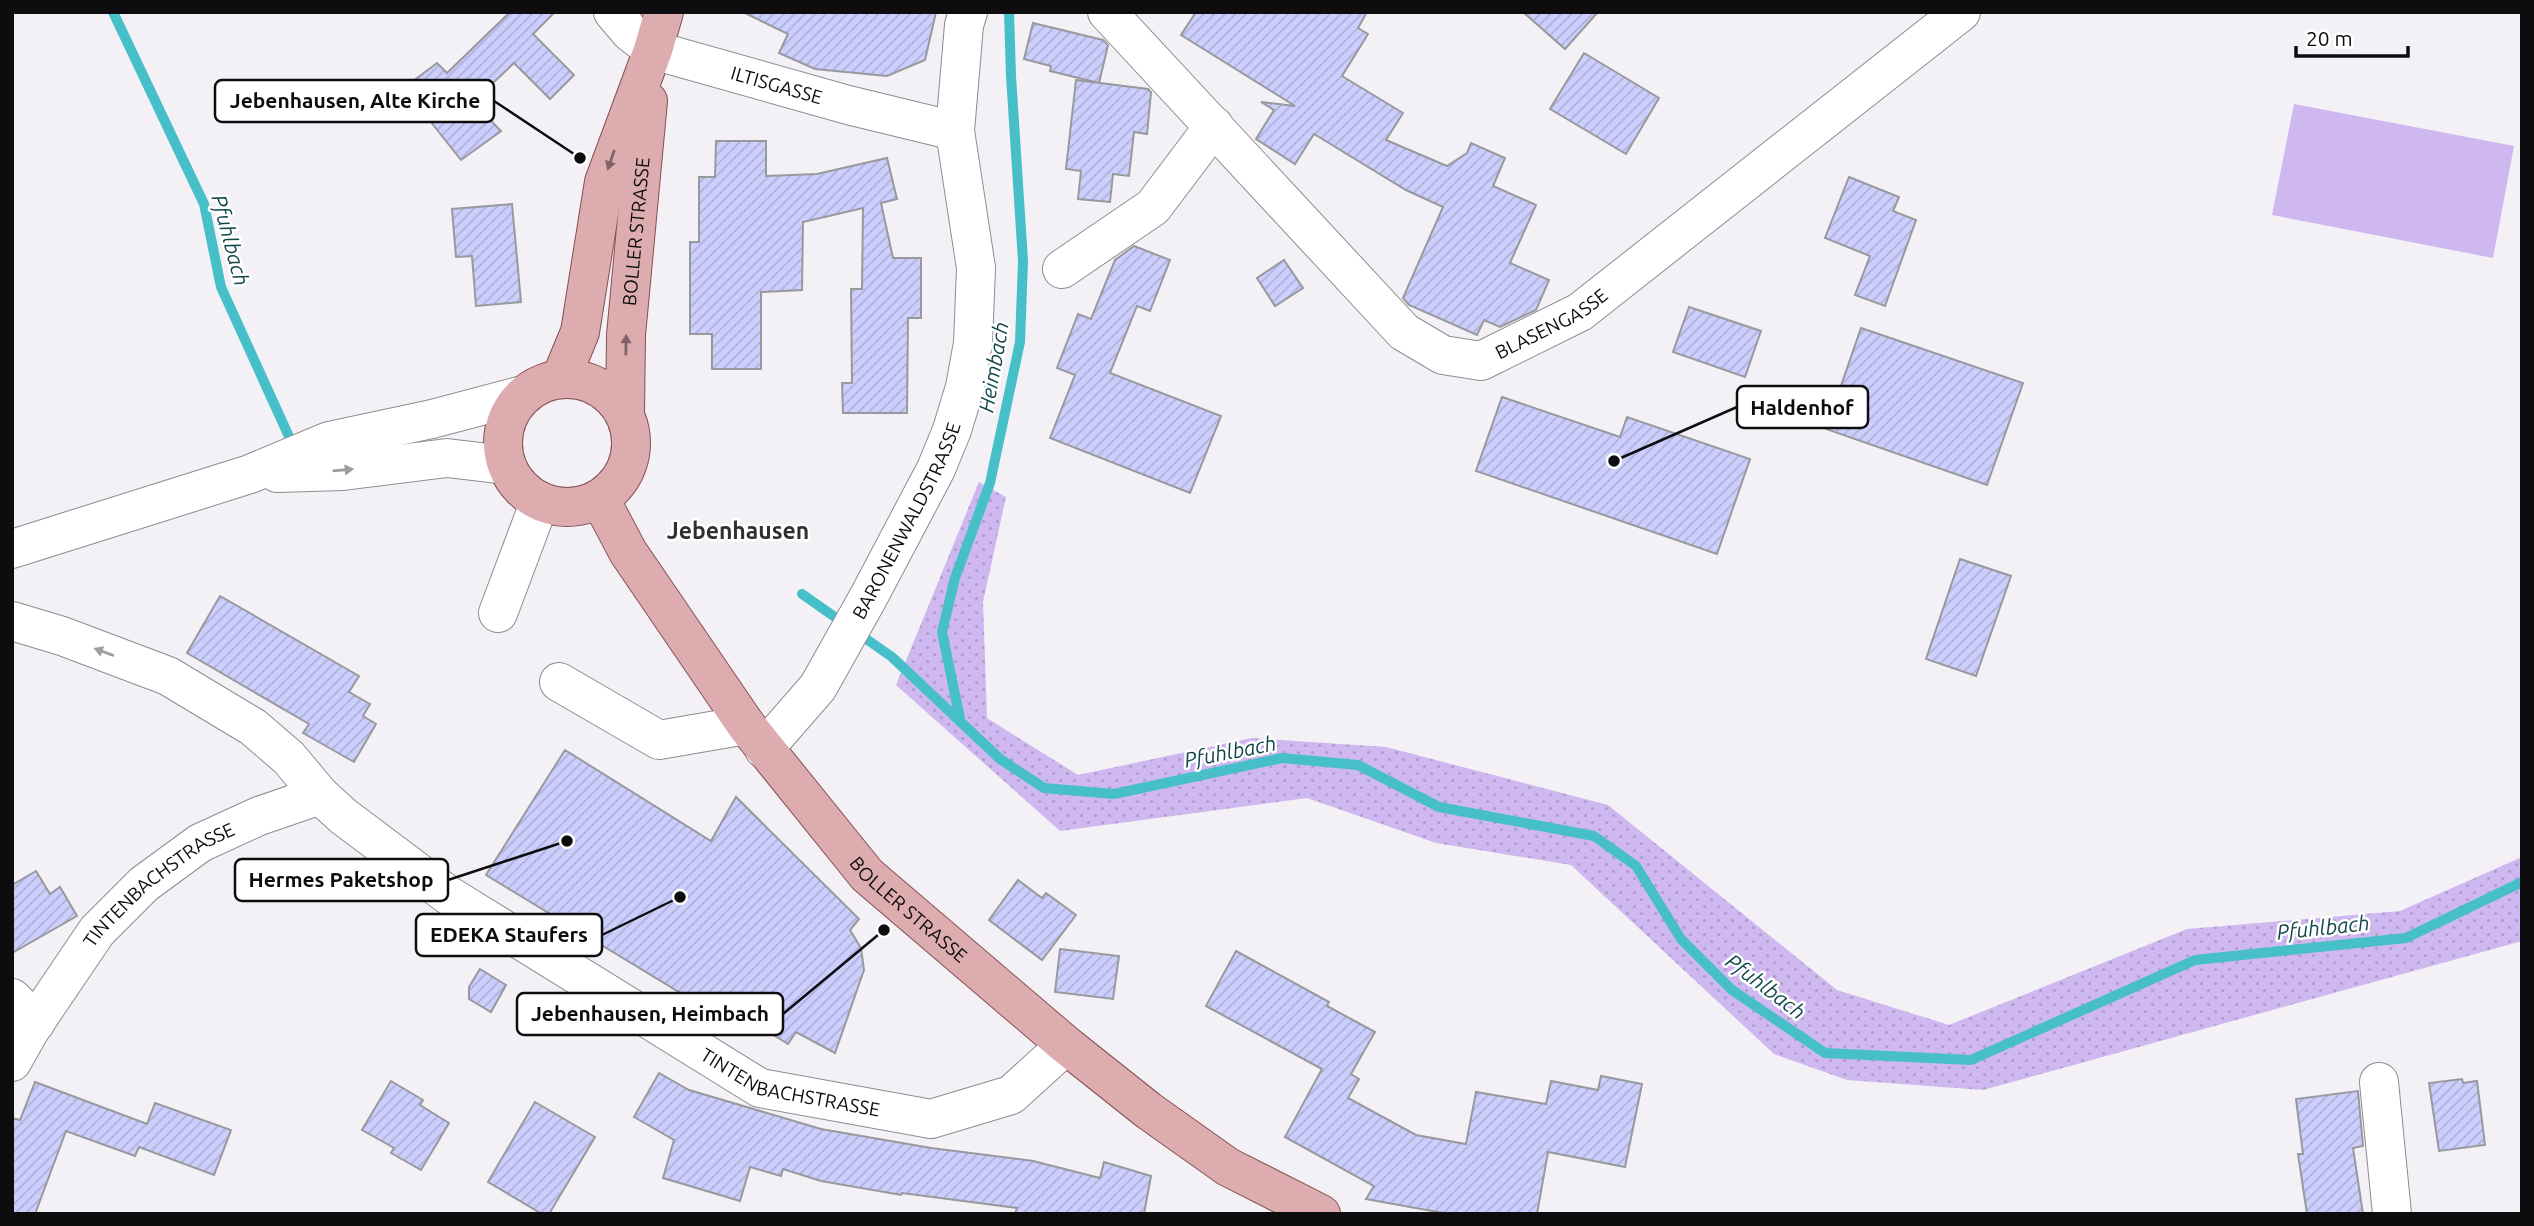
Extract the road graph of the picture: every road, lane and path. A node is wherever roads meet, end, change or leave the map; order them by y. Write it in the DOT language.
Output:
graph roads {
  1 [pos="613,12"];
  2 [pos="664,12"];
  3 [pos="968,12"];
  4 [pos="1107,12"];
  5 [pos="1961,12"];
  6 [pos="653,51"];
  7 [pos="1214,126"];
  8 [pos="955,131"];
  9 [pos="1062,269"];
  10 [pos="561,378"];
  11 [pos="523,396"];
  12 [pos="625,413"];
  13 [pos="506,465"];
  14 [pos="250,474"];
  15 [pos="600,499"];
  16 [pos="540,501"];
  17 [pos="12,549"];
  18 [pos="498,613"];
  19 [pos="12,621"];
  20 [pos="559,682"];
  21 [pos="755,737"];
  22 [pos="320,795"];
  23 [pos="24,1010"];
  24 [pos="1066,1045"];
  25 [pos="12,1062"];
  26 [pos="2379,1082"];
  27 [pos="1307,1211"];
  28 [pos="2392,1214"];
  1 -- 6 [label="street, ILTISGASSE"];
  2 -- 6 [label="main road, BOLLER STRASSE"];
  3 -- 8 [label="street, BARONENWALDSTRASSE"];
  4 -- 7 [label="street, BLASENGASSE"];
  5 -- 7 [label="street, BLASENGASSE"];
  6 -- 8 [label="street, ILTISGASSE"];
  6 -- 10 [label="main road, BOLLER STRASSE, one-way"];
  12 -- 6 [label="main road, BOLLER STRASSE, one-way"];
  7 -- 9 [label="street"];
  8 -- 21 [label="street, BARONENWALDSTRASSE"];
  10 -- 11 [label="main road"];
  10 -- 12 [label="main road"];
  11 -- 13 [label="main road"];
  11 -- 14 [label="street"];
  12 -- 15 [label="main road"];
  14 -- 13 [label="street, one-way"];
  13 -- 16 [label="main road"];
  14 -- 17 [label="street"];
  15 -- 16 [label="main road"];
  15 -- 21 [label="main road, BOLLER STRASSE"];
  16 -- 18 [label="street"];
  22 -- 19 [label="street, TINTENBACHSTRASSE, one-way"];
  20 -- 21 [label="street"];
  21 -- 24 [label="main road, BOLLER STRASSE"];
  22 -- 23 [label="street, TINTENBACHSTRASSE"];
  22 -- 24 [label="street, TINTENBACHSTRASSE"];
  23 -- 25 [label="street, TINTENBACHSTRASSE"];
  24 -- 27 [label="main road, BOLLER STRASSE"];
  26 -- 28 [label="street"];
}
